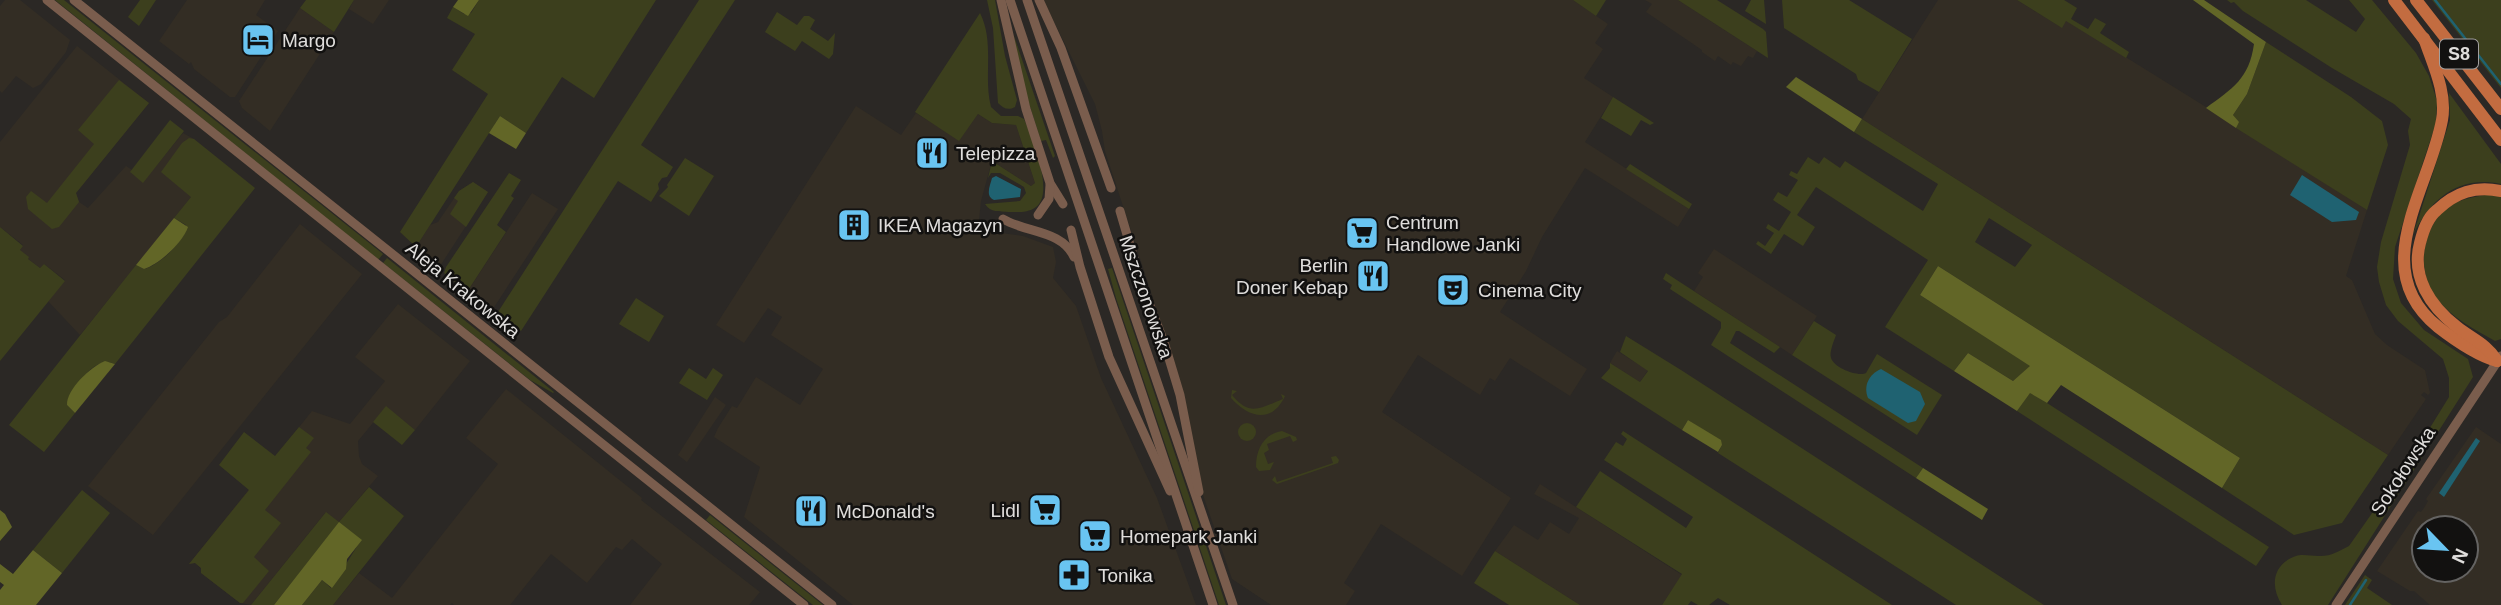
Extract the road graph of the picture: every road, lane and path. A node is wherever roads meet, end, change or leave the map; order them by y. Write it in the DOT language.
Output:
graph roads {
  1 [pos="47,0"];
  2 [pos="74,0"];
  3 [pos="1001,0"];
  4 [pos="1010,0"];
  5 [pos="1027,0"];
  6 [pos="1039,0"];
  7 [pos="2394,0"];
  8 [pos="2416,0"];
  9 [pos="2424,38"];
  10 [pos="2501,109"];
  11 [pos="2501,139"];
  12 [pos="1050,183"];
  13 [pos="1111,188"];
  14 [pos="2501,191"];
  15 [pos="1063,204"];
  16 [pos="1120,211"];
  17 [pos="1038,215"];
  18 [pos="1003,219"];
  19 [pos="1071,230"];
  20 [pos="1080,267"];
  21 [pos="2499,358"];
  22 [pos="1207,528"];
  23 [pos="1191,538"];
  24 [pos="804,605"];
  25 [pos="832,605"];
  26 [pos="1213,605"];
  27 [pos="1233,605"];
  28 [pos="2336,605"];
  1 -- 24 [label="main road, Aleja Krakowska"];
  2 -- 25 [label="main road, Aleja Krakowska"];
  3 -- 12 [label="main road"];
  4 -- 23 [label="main road, Mszczonowska"];
  5 -- 22 [label="main road, Mszczonowska"];
  6 -- 13 [label="main road"];
  7 -- 9 [label="highway, S8"];
  8 -- 10 [label="highway, S8"];
  9 -- 11 [label="highway, S8"];
  9 -- 21 [label="highway"];
  12 -- 15 [label="main road"];
  12 -- 17 [label="main road"];
  14 -- 21 [label="highway"];
  16 -- 22 [label="main road"];
  18 -- 20 [label="main road"];
  19 -- 20 [label="main road"];
  20 -- 23 [label="main road"];
  21 -- 28 [label="main road, Sokołowska"];
  22 -- 27 [label="main road, Mszczonowska"];
  23 -- 26 [label="main road, Mszczonowska"];
}
